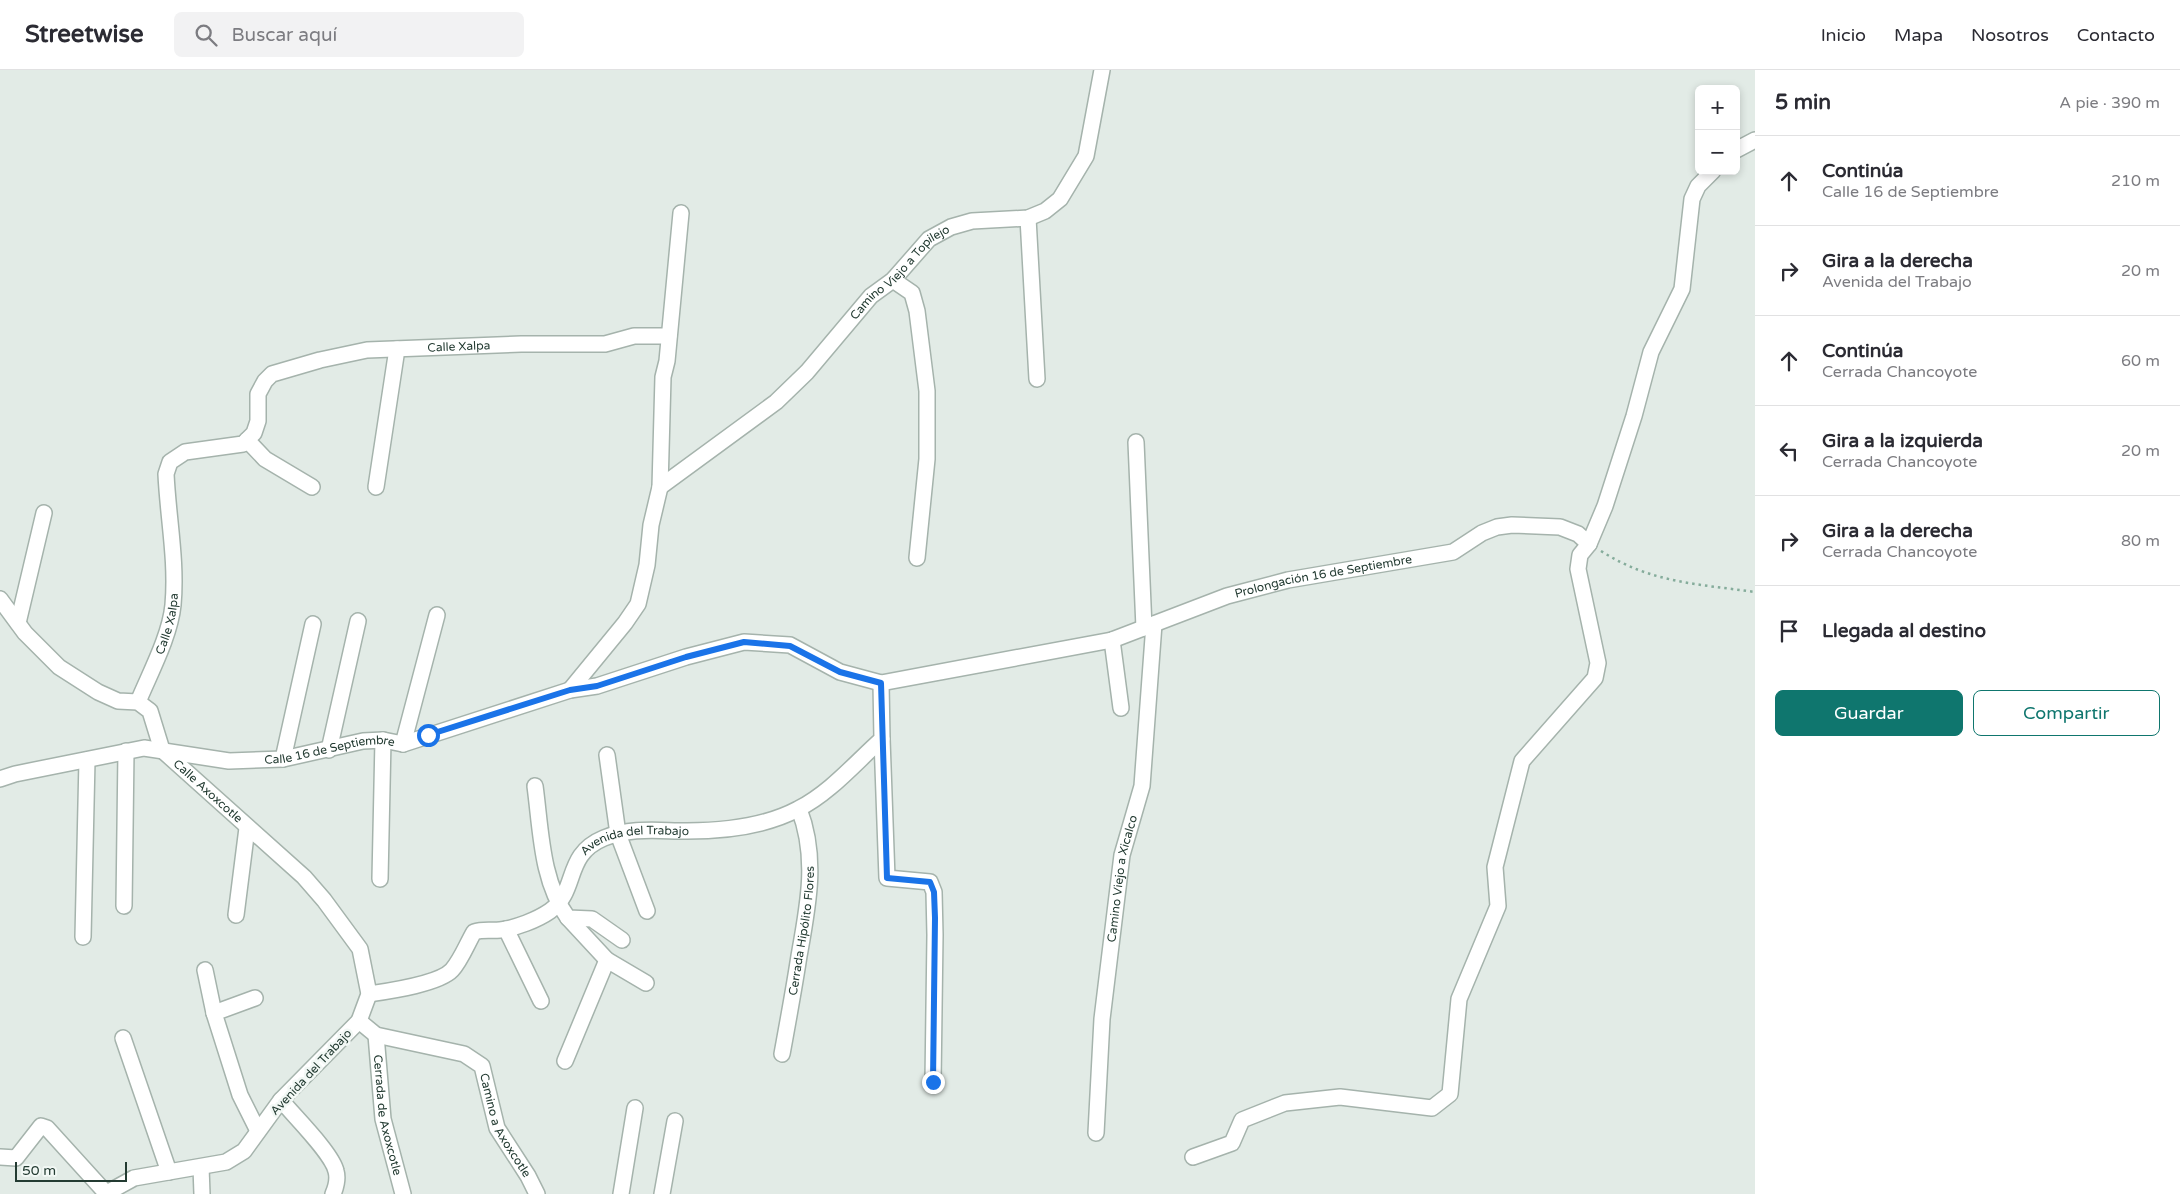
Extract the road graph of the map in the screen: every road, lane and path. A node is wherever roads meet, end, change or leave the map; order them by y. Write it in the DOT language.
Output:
graph roads {
  1 [pos="1102,70"];
  2 [pos="1755,140"];
  3 [pos="1740,148"];
  4 [pos="1709,175"];
  5 [pos="681,213"];
  6 [pos="1028,218"];
  7 [pos="893,280"];
  8 [pos="669,336"];
  9 [pos="397,349"];
  10 [pos="1037,379"];
  11 [pos="247,440"];
  12 [pos="1136,442"];
  13 [pos="312,487"];
  14 [pos="376,487"];
  15 [pos="660,487"];
  16 [pos="44,513"];
  17 [pos="1589,544"];
  18 [pos="917,558"];
  19 [pos="1755,592"];
  20 [pos="0,599"];
  21 [pos="437,615"];
  22 [pos="358,621"];
  23 [pos="18,623"];
  24 [pos="313,624"];
  25 [pos="1149,626"];
  26 [pos="1112,640"];
  27 [pos="881,683"];
  28 [pos="570,690"];
  29 [pos="138,702"];
  30 [pos="1121,708"];
  31 [pos="882,738"];
  32 [pos="384,740"];
  33 [pos="403,744"];
  34 [pos="162,750"];
  35 [pos="329,750"];
  36 [pos="126,751"];
  37 [pos="607,755"];
  38 [pos="283,759"];
  39 [pos="86,760"];
  40 [pos="0,779"];
  41 [pos="535,786"];
  42 [pos="799,809"];
  43 [pos="247,828"];
  44 [pos="618,834"];
  45 [pos="380,879"];
  46 [pos="558,904"];
  47 [pos="124,906"];
  48 [pos="647,911"];
  49 [pos="236,915"];
  50 [pos="568,918"];
  51 [pos="506,929"];
  52 [pos="83,937"];
  53 [pos="622,940"];
  54 [pos="607,960"];
  55 [pos="206,970"];
  56 [pos="646,983"];
  57 [pos="369,994"];
  58 [pos="255,998"];
  59 [pos="541,1000"];
  60 [pos="214,1013"];
  61 [pos="359,1021"];
  62 [pos="376,1035"];
  63 [pos="123,1038"];
  64 [pos="782,1054"];
  65 [pos="565,1061"];
  66 [pos="933,1082"];
  67 [pos="281,1100"];
  68 [pos="635,1108"];
  69 [pos="675,1121"];
  70 [pos="258,1131"];
  71 [pos="1096,1133"];
  72 [pos="0,1157"];
  73 [pos="1193,1157"];
  74 [pos="201,1167"];
  75 [pos="170,1172"];
  76 [pos="106,1194"];
  77 [pos="202,1194"];
  78 [pos="333,1194"];
  79 [pos="403,1194"];
  80 [pos="538,1194"];
  81 [pos="621,1194"];
  82 [pos="662,1194"];
  1 -- 6 [label="street, Camino Viejo a Topilejo"];
  2 -- 3 [label="street"];
  4 -- 17 [label="street"];
  5 -- 8 [label="street"];
  6 -- 7 [label="street, Camino Viejo a Topilejo"];
  6 -- 10 [label="street"];
  7 -- 15 [label="street, Camino Viejo a Topilejo"];
  7 -- 18 [label="street"];
  8 -- 9 [label="street, Calle Xalpa"];
  8 -- 15 [label="street"];
  9 -- 11 [label="street, Calle Xalpa"];
  9 -- 14 [label="street"];
  11 -- 13 [label="street"];
  11 -- 29 [label="street, Calle Xalpa"];
  12 -- 25 [label="street, Camino Viejo a Xicalco"];
  15 -- 28 [label="street"];
  16 -- 23 [label="street"];
  17 -- 19 [label="path"];
  17 -- 25 [label="street, Prolongación 16 de Septiembre"];
  17 -- 73 [label="street"];
  20 -- 23 [label="street"];
  21 -- 33 [label="street"];
  22 -- 35 [label="street"];
  23 -- 29 [label="street"];
  24 -- 38 [label="street"];
  25 -- 26 [label="street, Prolongación 16 de Septiembre"];
  25 -- 71 [label="street, Camino Viejo a Xicalco"];
  26 -- 27 [label="street, Prolongación 16 de Septiembre"];
  26 -- 30 [label="street"];
  27 -- 28 [label="street, Calle 16 de Septiembre"];
  27 -- 31 [label="street"];
  28 -- 33 [label="street, Calle 16 de Septiembre"];
  29 -- 34 [label="street, Calle Axoxcotle"];
  31 -- 42 [label="street, Avenida del Trabajo"];
  31 -- 66 [label="street"];
  32 -- 33 [label="street, Calle 16 de Septiembre"];
  32 -- 35 [label="street, Calle 16 de Septiembre"];
  32 -- 45 [label="street"];
  34 -- 36 [label="street, Calle 16 de Septiembre"];
  34 -- 38 [label="street, Calle 16 de Septiembre"];
  34 -- 43 [label="street, Calle Axoxcotle"];
  35 -- 38 [label="street, Calle 16 de Septiembre"];
  36 -- 39 [label="street, Calle 16 de Septiembre"];
  36 -- 47 [label="street"];
  37 -- 44 [label="street"];
  39 -- 40 [label="street, Calle 16 de Septiembre"];
  39 -- 52 [label="street"];
  41 -- 46 [label="street"];
  42 -- 44 [label="street, Avenida del Trabajo"];
  42 -- 64 [label="street, Cerrada Hipólito Flores"];
  43 -- 49 [label="street"];
  43 -- 57 [label="street, Calle Axoxcotle"];
  44 -- 46 [label="street, Avenida del Trabajo"];
  44 -- 48 [label="street"];
  46 -- 50 [label="street"];
  46 -- 51 [label="street"];
  50 -- 53 [label="street"];
  50 -- 54 [label="street"];
  51 -- 57 [label="street"];
  51 -- 59 [label="street"];
  54 -- 56 [label="street"];
  54 -- 65 [label="street"];
  55 -- 60 [label="street"];
  57 -- 61 [label="street"];
  58 -- 60 [label="street"];
  60 -- 70 [label="street"];
  61 -- 62 [label="street, Camino a Axoxcotle"];
  61 -- 67 [label="street, Avenida del Trabajo"];
  62 -- 79 [label="street, Cerrada de Axoxcotle"];
  62 -- 80 [label="street, Camino a Axoxcotle"];
  63 -- 75 [label="street"];
  67 -- 70 [label="street, Avenida del Trabajo"];
  67 -- 78 [label="street"];
  68 -- 81 [label="street"];
  69 -- 82 [label="street"];
  70 -- 74 [label="street, Avenida del Trabajo"];
  72 -- 76 [label="street"];
  74 -- 75 [label="street, Avenida del Trabajo"];
  74 -- 77 [label="street"];
  75 -- 76 [label="street, Avenida del Trabajo"];
}
